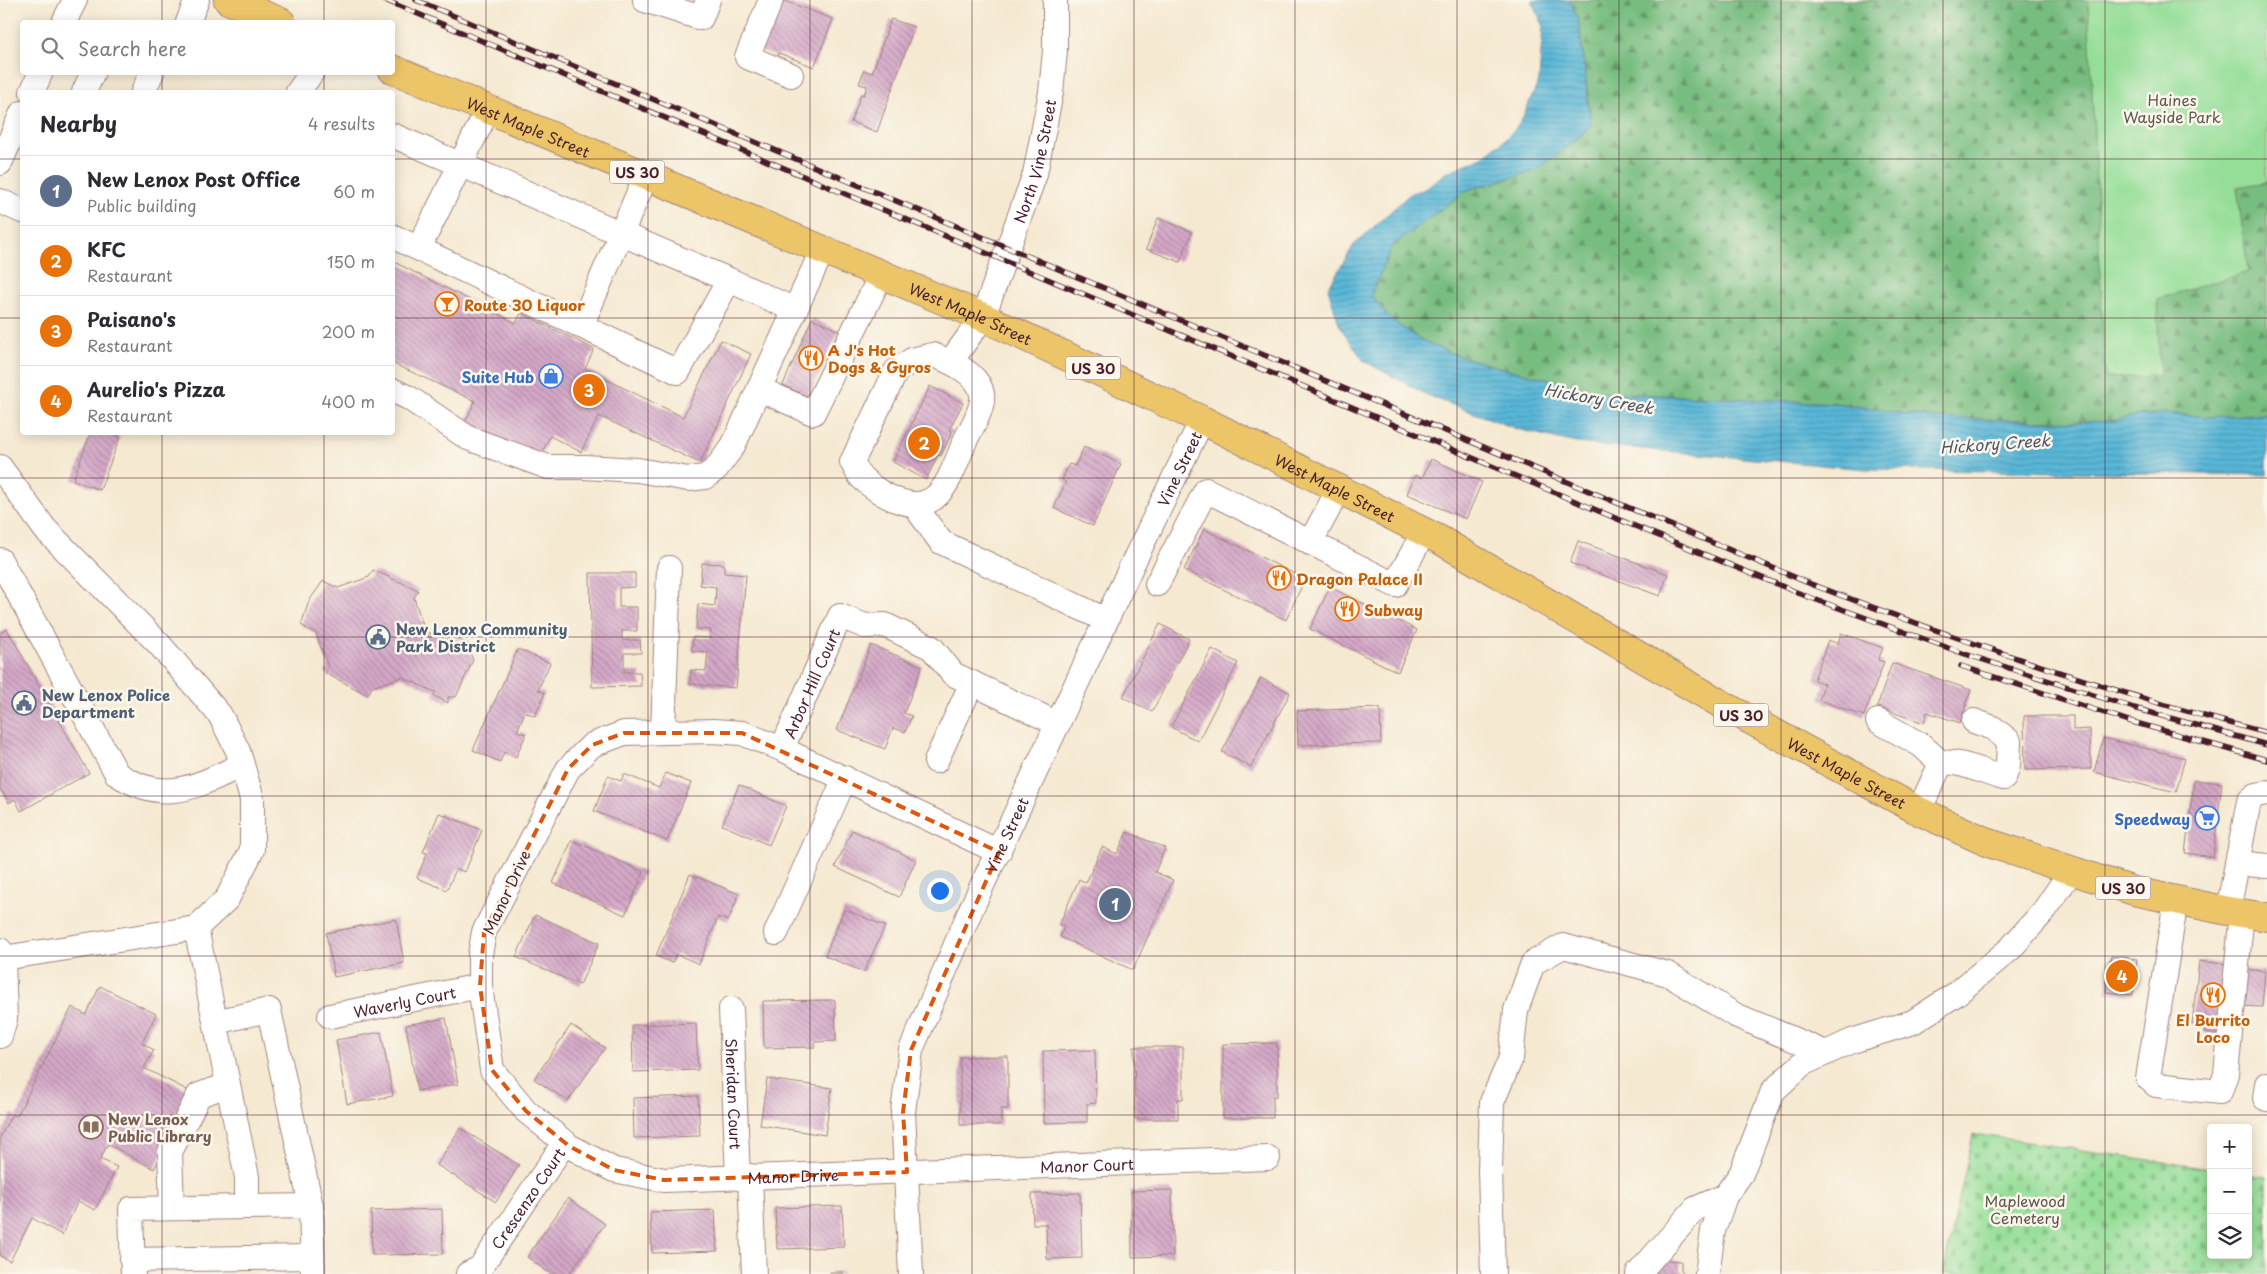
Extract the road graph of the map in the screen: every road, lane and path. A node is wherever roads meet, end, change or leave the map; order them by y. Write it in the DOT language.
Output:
graph roads {
  1 [pos="74,0"];
  2 [pos="197,0"];
  3 [pos="228,0"];
  4 [pos="645,0"];
  5 [pos="708,0"];
  6 [pos="770,0"];
  7 [pos="1055,0"];
  8 [pos="66,20"];
  9 [pos="189,20"];
  10 [pos="276,20"];
  11 [pos="395,70"];
  12 [pos="40,75"];
  13 [pos="91,75"];
  14 [pos="151,75"];
  15 [pos="310,75"];
  16 [pos="791,75"];
  17 [pos="33,90"];
  18 [pos="85,90"];
  19 [pos="144,90"];
  20 [pos="299,90"];
  21 [pos="488,109"];
  22 [pos="20,118"];
  23 [pos="395,137"];
  24 [pos="0,162"];
  25 [pos="461,165"];
  26 [pos="646,176"];
  27 [pos="0,201"];
  28 [pos="20,210"];
  29 [pos="621,234"];
  30 [pos="395,237"];
  31 [pos="419,248"];
  32 [pos="822,251"];
  33 [pos="881,275"];
  34 [pos="729,280"];
  35 [pos="795,310"];
  36 [pos="983,317"];
  37 [pos="581,326"];
  38 [pos="951,361"];
  39 [pos="759,389"];
  40 [pos="395,391"];
  41 [pos="1202,420"];
  42 [pos="4,480"];
  43 [pos="1340,487"];
  44 [pos="914,505"];
  45 [pos="1424,532"];
  46 [pos="1310,542"];
  47 [pos="0,560"];
  48 [pos="669,568"];
  49 [pos="1157,584"];
  50 [pos="1106,620"];
  51 [pos="972,683"];
  52 [pos="1878,721"];
  53 [pos="1974,721"];
  54 [pos="1058,724"];
  55 [pos="664,732"];
  56 [pos="782,749"];
  57 [pos="936,761"];
  58 [pos="1941,762"];
  59 [pos="242,765"];
  60 [pos="845,778"];
  61 [pos="2267,793"];
  62 [pos="1919,811"];
  63 [pos="999,852"];
  64 [pos="2237,862"];
  65 [pos="2267,866"];
  66 [pos="2071,871"];
  67 [pos="2176,900"];
  68 [pos="2245,914"];
  69 [pos="196,928"];
  70 [pos="776,933"];
  71 [pos="2,954"];
  72 [pos="480,986"];
  73 [pos="731,1010"];
  74 [pos="330,1016"];
  75 [pos="215,1022"];
  76 [pos="0,1036"];
  77 [pos="1826,1053"];
  78 [pos="228,1084"];
  79 [pos="2267,1084"];
  80 [pos="2267,1099"];
  81 [pos="565,1142"];
  82 [pos="1268,1158"];
  83 [pos="906,1172"];
  84 [pos="744,1177"];
  85 [pos="1725,1196"];
  86 [pos="247,1206"];
  87 [pos="311,1206"];
  88 [pos="172,1208"];
  89 [pos="313,1266"];
  90 [pos="133,1267"];
  91 [pos="468,1274"];
  92 [pos="754,1274"];
  93 [pos="911,1274"];
  94 [pos="1494,1274"];
  95 [pos="1638,1274"];
  96 [pos="1707,1274"];
  1 -- 8 [label="street"];
  2 -- 9 [label="street"];
  3 -- 10 [label="main road"];
  4 -- 5 [label="street"];
  6 -- 16 [label="street"];
  7 -- 36 [label="street, North Vine Street"];
  11 -- 21 [label="main road, West Maple Street / US 30"];
  12 -- 17 [label="street"];
  13 -- 18 [label="street"];
  14 -- 19 [label="street"];
  15 -- 20 [label="street"];
  21 -- 25 [label="street"];
  21 -- 26 [label="main road, West Maple Street / US 30"];
  22 -- 24 [label="street"];
  23 -- 25 [label="street"];
  25 -- 29 [label="street"];
  25 -- 31 [label="street"];
  26 -- 29 [label="street"];
  26 -- 32 [label="main road, West Maple Street / US 30"];
  27 -- 28 [label="street"];
  29 -- 34 [label="street"];
  29 -- 37 [label="street"];
  30 -- 31 [label="street"];
  31 -- 37 [label="street"];
  32 -- 33 [label="main road, West Maple Street / US 30"];
  32 -- 35 [label="street"];
  33 -- 36 [label="main road, West Maple Street / US 30"];
  33 -- 39 [label="street"];
  34 -- 35 [label="street"];
  34 -- 37 [label="street"];
  35 -- 39 [label="street"];
  36 -- 38 [label="street, North Vine Street"];
  36 -- 41 [label="main road, West Maple Street / US 30"];
  38 -- 44 [label="street"];
  38 -- 44 [label="street"];
  39 -- 40 [label="street"];
  41 -- 43 [label="main road, West Maple Street / US 30"];
  41 -- 50 [label="street, Vine Street"];
  42 -- 59 [label="street"];
  43 -- 45 [label="main road, West Maple Street / US 30"];
  43 -- 46 [label="street"];
  44 -- 50 [label="street"];
  45 -- 46 [label="street"];
  45 -- 62 [label="main road, West Maple Street / US 30"];
  46 -- 49 [label="street"];
  47 -- 59 [label="street"];
  48 -- 55 [label="street"];
  50 -- 54 [label="street, Vine Street"];
  51 -- 54 [label="street"];
  51 -- 56 [label="street, Arbor Hill Court"];
  51 -- 57 [label="street"];
  52 -- 58 [label="street"];
  53 -- 58 [label="street"];
  54 -- 63 [label="street, Vine Street"];
  55 -- 56 [label="street, Manor Drive"];
  55 -- 72 [label="street, Manor Drive"];
  56 -- 60 [label="street, Manor Drive"];
  58 -- 62 [label="street"];
  59 -- 69 [label="street"];
  60 -- 63 [label="street, Manor Drive"];
  60 -- 70 [label="street"];
  61 -- 64 [label="street"];
  62 -- 66 [label="main road, West Maple Street / US 30"];
  63 -- 83 [label="street, Vine Street"];
  64 -- 65 [label="street"];
  64 -- 68 [label="street"];
  66 -- 67 [label="main road, West Maple Street / US 30"];
  66 -- 77 [label="street"];
  67 -- 68 [label="main road, West Maple Street / US 30"];
  67 -- 68 [label="street"];
  69 -- 71 [label="street"];
  69 -- 75 [label="street"];
  71 -- 76 [label="street"];
  72 -- 74 [label="street, Waverly Court"];
  72 -- 81 [label="street, Manor Drive"];
  73 -- 84 [label="street, Sheridan Court"];
  75 -- 78 [label="street"];
  75 -- 87 [label="street"];
  77 -- 85 [label="street"];
  77 -- 94 [label="street"];
  78 -- 86 [label="street"];
  78 -- 88 [label="street"];
  79 -- 80 [label="street"];
  81 -- 84 [label="street, Manor Drive"];
  81 -- 91 [label="street, Crescenzo Court"];
  82 -- 83 [label="street, Manor Court"];
  83 -- 84 [label="street, Manor Drive"];
  83 -- 93 [label="street, Vine Street"];
  84 -- 92 [label="street, Sheridan Court"];
  85 -- 95 [label="street"];
  85 -- 96 [label="street"];
  86 -- 87 [label="street"];
  86 -- 88 [label="street"];
  87 -- 89 [label="street"];
  88 -- 90 [label="street"];
  89 -- 90 [label="street"];
}
